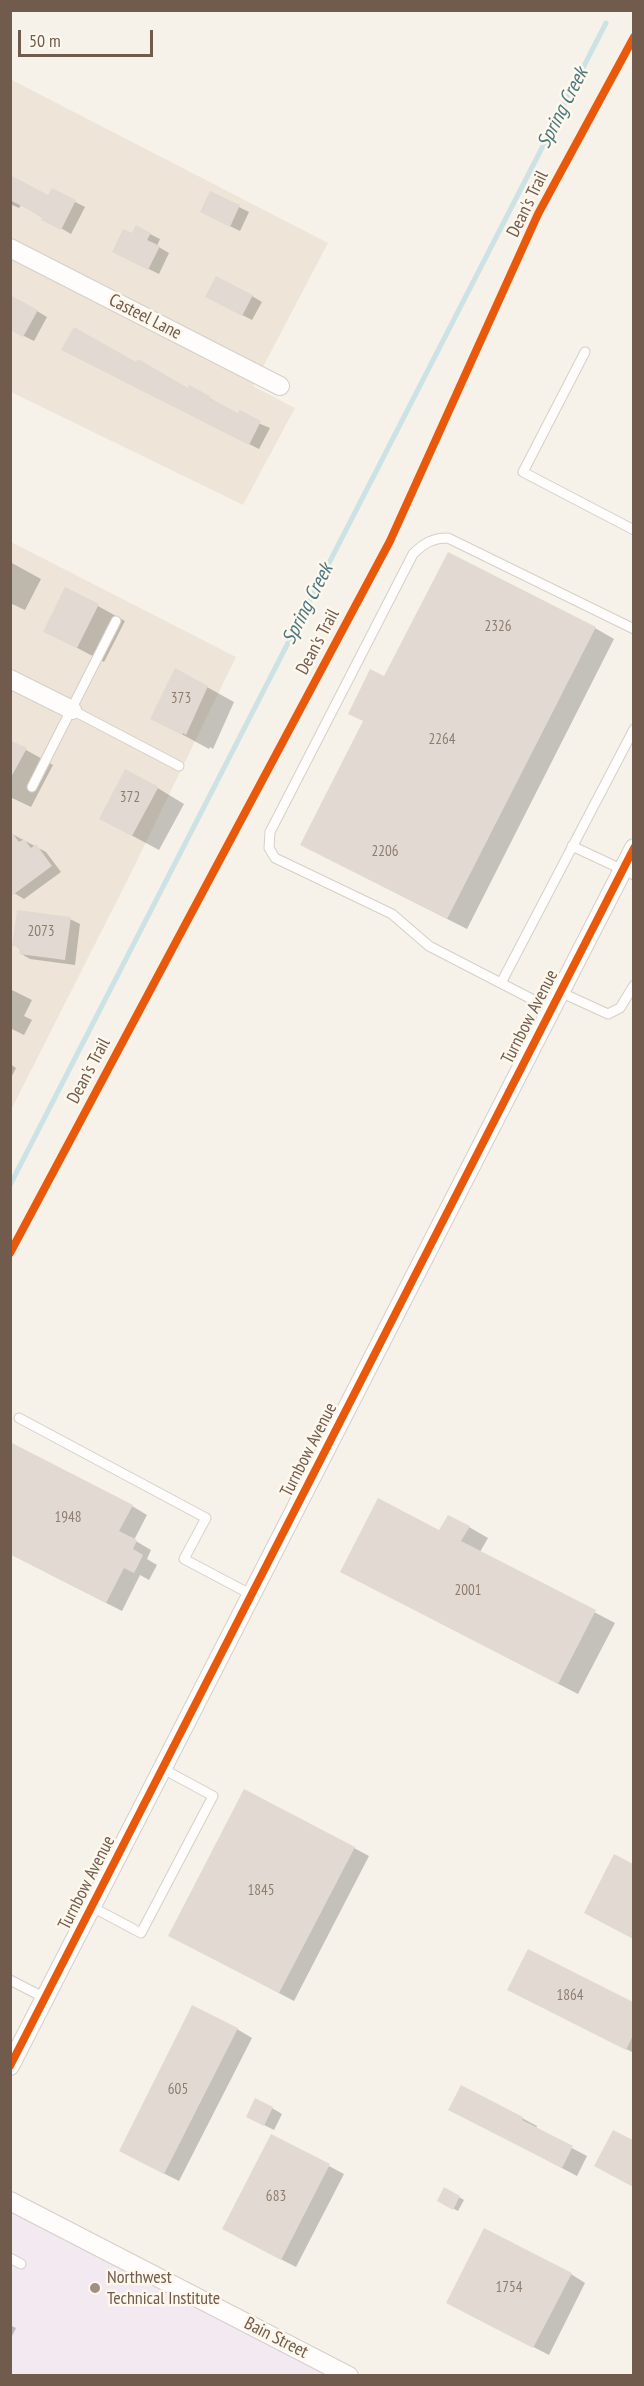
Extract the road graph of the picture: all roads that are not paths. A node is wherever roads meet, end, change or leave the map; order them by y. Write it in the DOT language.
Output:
graph roads {
  1 [pos="10,248"];
  2 [pos="585,352"];
  3 [pos="280,386"];
  4 [pos="633,530"];
  5 [pos="116,621"];
  6 [pos="633,629"];
  7 [pos="10,679"];
  8 [pos="72,710"];
  9 [pos="633,729"];
  10 [pos="179,766"];
  11 [pos="32,787"];
  12 [pos="572,846"];
  13 [pos="633,848"];
  14 [pos="628,873"];
  15 [pos="501,983"];
  16 [pos="633,985"];
  17 [pos="560,992"];
  18 [pos="551,1009"];
  19 [pos="19,1418"];
  20 [pos="252,1595"];
  21 [pos="163,1769"];
  22 [pos="92,1907"];
  23 [pos="10,1980"];
  24 [pos="45,1998"];
  25 [pos="16,2040"];
  26 [pos="10,2066"];
  27 [pos="10,2201"];
  28 [pos="10,2258"];
  29 [pos="21,2264"];
  30 [pos="350,2376"];
  1 -- 3 [label="street, Casteel Lane"];
  2 -- 4 [label="lane"];
  5 -- 8 [label="lane"];
  6 -- 15 [label="lane"];
  7 -- 8 [label="street"];
  8 -- 10 [label="lane"];
  8 -- 11 [label="lane"];
  9 -- 12 [label="lane"];
  12 -- 14 [label="lane"];
  12 -- 15 [label="lane"];
  13 -- 14 [label="street, Turnbow Avenue"];
  14 -- 17 [label="street, Turnbow Avenue"];
  15 -- 18 [label="lane"];
  16 -- 17 [label="lane"];
  17 -- 18 [label="street, Turnbow Avenue"];
  18 -- 20 [label="street, Turnbow Avenue"];
  19 -- 20 [label="lane"];
  20 -- 21 [label="street, Turnbow Avenue"];
  21 -- 22 [label="street, Turnbow Avenue"];
  21 -- 22 [label="lane"];
  22 -- 24 [label="street, Turnbow Avenue"];
  23 -- 24 [label="lane"];
  24 -- 25 [label="street, Turnbow Avenue"];
  25 -- 26 [label="street, Turnbow Avenue"];
  27 -- 30 [label="street, Bain Street"];
  28 -- 29 [label="lane"];
}
